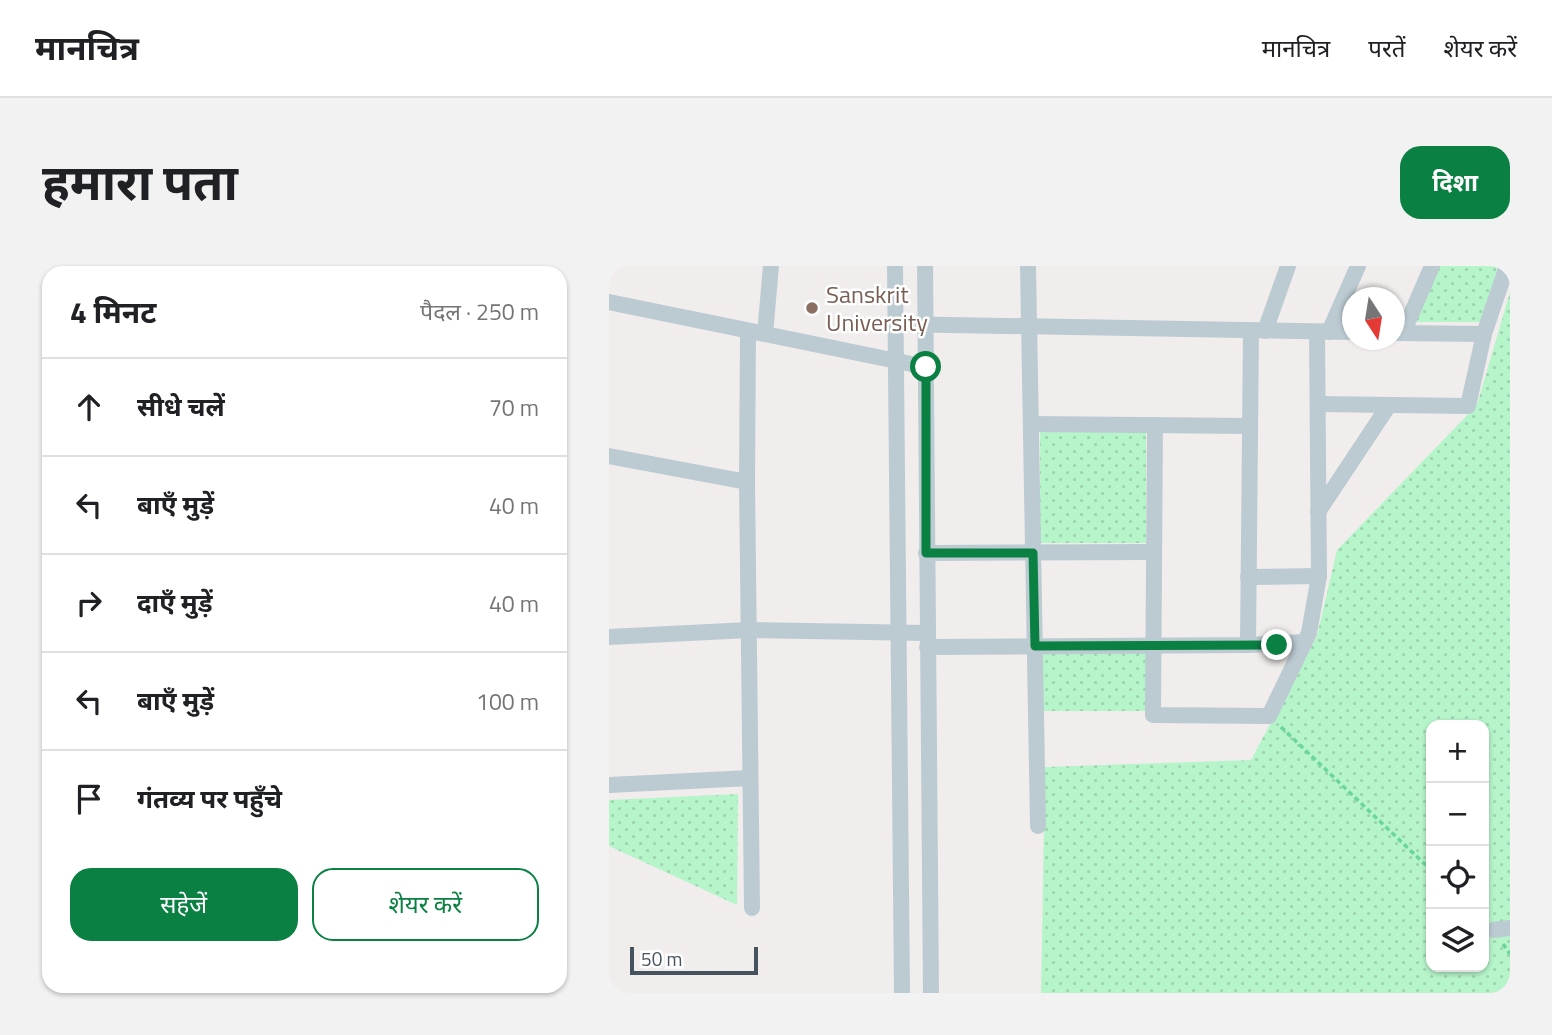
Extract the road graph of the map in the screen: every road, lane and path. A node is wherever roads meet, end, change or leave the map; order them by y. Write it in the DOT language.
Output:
graph roads {
  1 [pos="771,266"];
  2 [pos="895,266"];
  3 [pos="925,266"];
  4 [pos="1028,266"];
  5 [pos="1288,266"];
  6 [pos="1358,266"];
  7 [pos="1432,266"];
  8 [pos="1507,266"];
  9 [pos="609,302"];
  10 [pos="1405,321"];
  11 [pos="895,324"];
  12 [pos="926,325"];
  13 [pos="1029,326"];
  14 [pos="748,331"];
  15 [pos="1258,331"];
  16 [pos="1323,332"];
  17 [pos="1342,332"];
  18 [pos="1405,333"];
  19 [pos="765,334"];
  20 [pos="1484,334"];
  21 [pos="895,361"];
  22 [pos="926,367"];
  23 [pos="1318,404"];
  24 [pos="1389,405"];
  25 [pos="1031,424"];
  26 [pos="1155,425"];
  27 [pos="1250,426"];
  28 [pos="609,456"];
  29 [pos="747,482"];
  30 [pos="1318,512"];
  31 [pos="1154,552"];
  32 [pos="926,553"];
  33 [pos="1033,553"];
  34 [pos="1248,576"];
  35 [pos="1319,576"];
  36 [pos="749,630"];
  37 [pos="898,632"];
  38 [pos="609,637"];
  39 [pos="927,640"];
  40 [pos="1304,642"];
  41 [pos="1248,645"];
  42 [pos="1035,646"];
  43 [pos="1154,646"];
  44 [pos="1269,716"];
  45 [pos="750,778"];
  46 [pos="609,785"];
  47 [pos="1038,826"];
  48 [pos="1426,865"];
  49 [pos="752,908"];
  50 [pos="1510,928"];
  51 [pos="1493,930"];
  52 [pos="902,993"];
  53 [pos="931,993"];
  1 -- 19 [label="street"];
  2 -- 11 [label="street"];
  3 -- 12 [label="street"];
  4 -- 13 [label="street"];
  5 -- 15 [label="street"];
  6 -- 16 [label="street"];
  7 -- 10 [label="street"];
  8 -- 20 [label="street"];
  9 -- 14 [label="street"];
  11 -- 12 [label="street"];
  11 -- 21 [label="street"];
  12 -- 13 [label="street"];
  12 -- 22 [label="street"];
  13 -- 15 [label="street"];
  13 -- 25 [label="street"];
  14 -- 19 [label="street"];
  14 -- 29 [label="street"];
  15 -- 16 [label="street"];
  15 -- 27 [label="street"];
  16 -- 17 [label="street"];
  16 -- 23 [label="street"];
  18 -- 20 [label="street"];
  19 -- 21 [label="street"];
  20 -- 24 [label="street"];
  21 -- 22 [label="street"];
  21 -- 37 [label="street"];
  22 -- 32 [label="street"];
  23 -- 24 [label="street"];
  23 -- 30 [label="street"];
  24 -- 30 [label="street"];
  25 -- 26 [label="street"];
  25 -- 33 [label="street"];
  26 -- 27 [label="street"];
  26 -- 31 [label="street"];
  27 -- 34 [label="street"];
  28 -- 29 [label="street"];
  29 -- 36 [label="street"];
  30 -- 35 [label="street"];
  31 -- 33 [label="street"];
  31 -- 43 [label="street"];
  32 -- 33 [label="street"];
  32 -- 39 [label="street"];
  33 -- 42 [label="street"];
  34 -- 35 [label="street"];
  34 -- 41 [label="street"];
  35 -- 40 [label="street"];
  36 -- 37 [label="street"];
  36 -- 38 [label="street"];
  36 -- 45 [label="street"];
  37 -- 39 [label="street"];
  37 -- 52 [label="street"];
  39 -- 42 [label="street"];
  39 -- 53 [label="street"];
  40 -- 41 [label="street"];
  40 -- 44 [label="street"];
  41 -- 43 [label="street"];
  42 -- 43 [label="street"];
  42 -- 47 [label="street"];
  43 -- 44 [label="street"];
  44 -- 48 [label="path"];
  45 -- 46 [label="street"];
  45 -- 49 [label="street"];
  50 -- 51 [label="street"];
}
